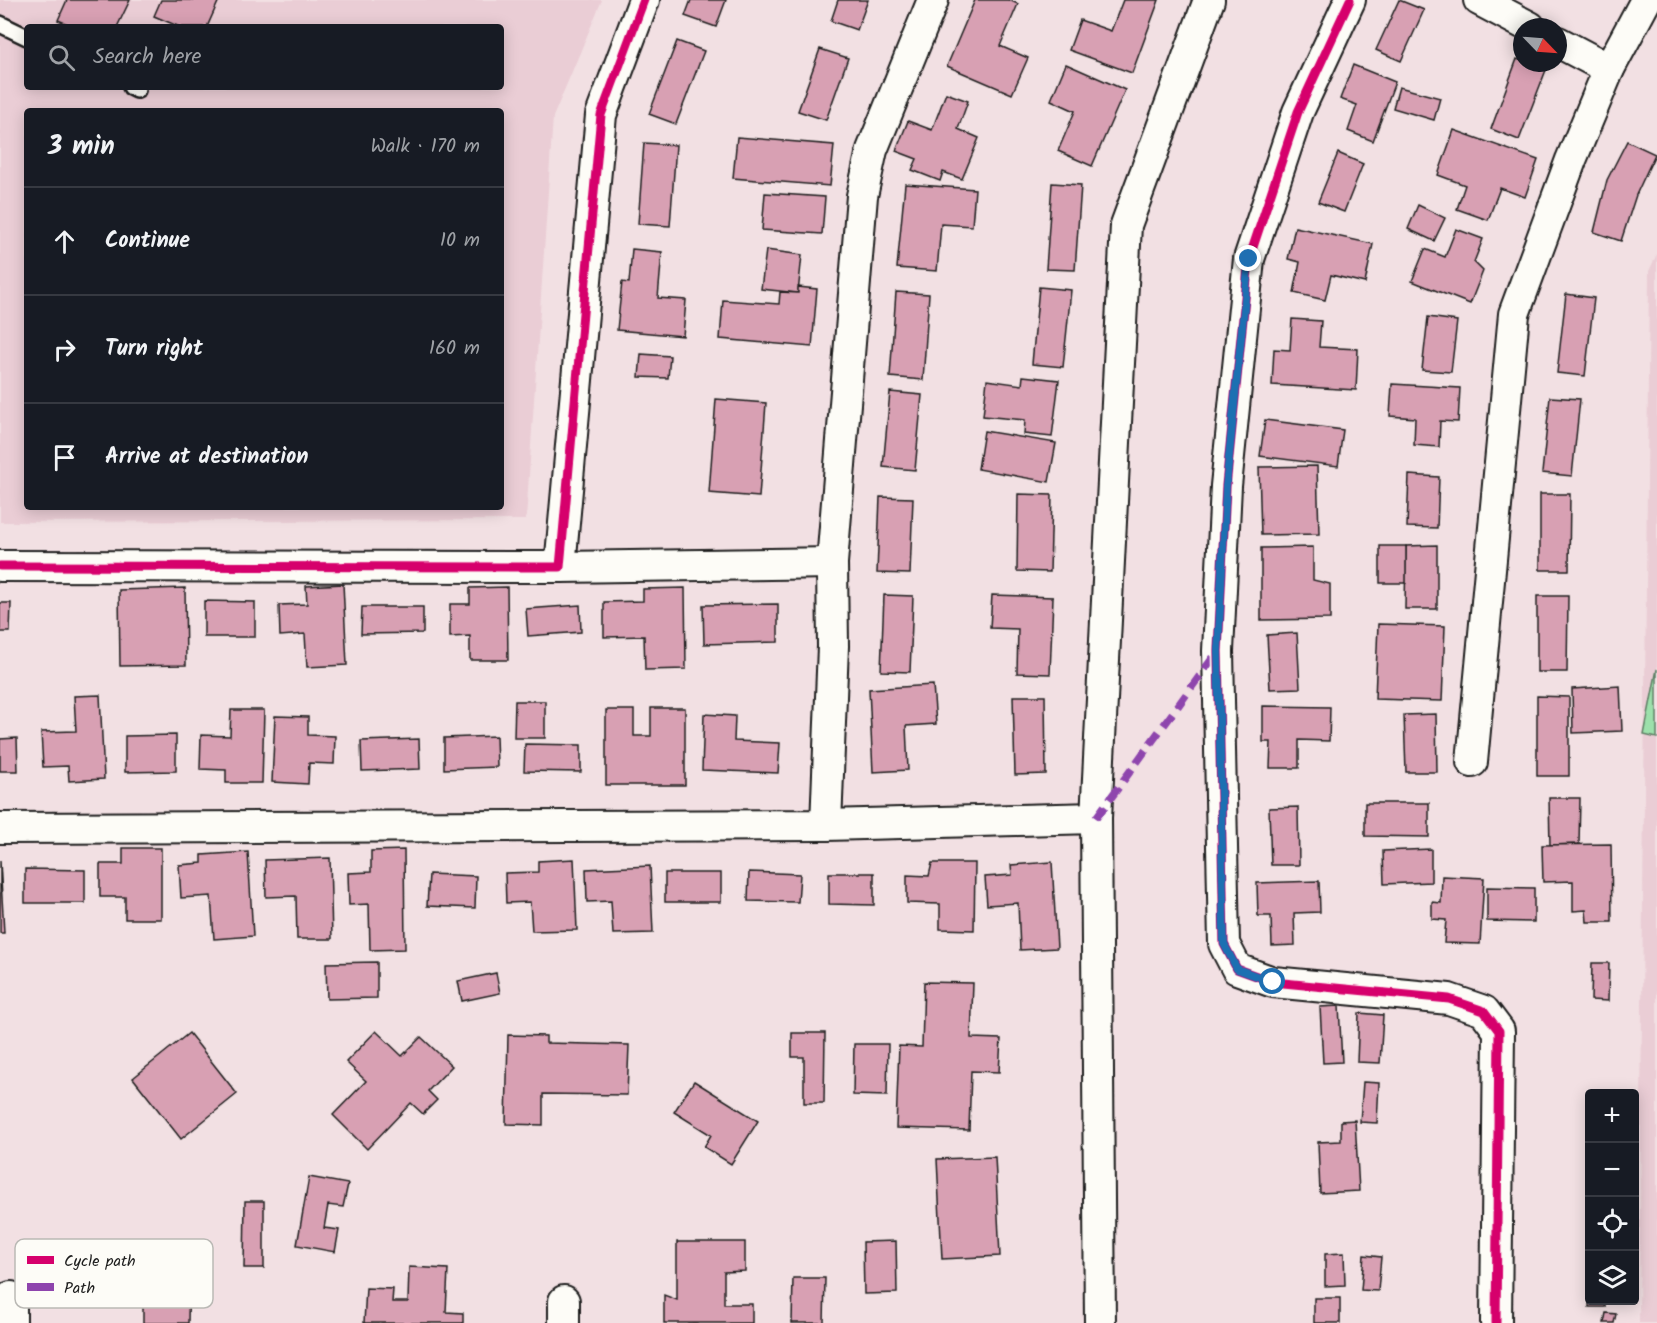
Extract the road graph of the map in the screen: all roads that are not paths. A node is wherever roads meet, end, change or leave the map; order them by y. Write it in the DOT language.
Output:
graph roads {
  1 [pos="644,0"];
  2 [pos="933,0"];
  3 [pos="1209,0"];
  4 [pos="1350,0"];
  5 [pos="1479,0"];
  6 [pos="1646,0"];
  7 [pos="1513,18"];
  8 [pos="0,24"];
  9 [pos="24,36"];
  10 [pos="1567,47"];
  11 [pos="1609,69"];
  12 [pos="831,563"];
  13 [pos="0,566"];
  14 [pos="560,567"];
  15 [pos="1472,762"];
  16 [pos="1096,818"];
  17 [pos="826,825"];
  18 [pos="0,828"];
  19 [pos="1100,1323"];
  20 [pos="1496,1323"];
  1 -- 14 [label="street"];
  2 -- 12 [label="street"];
  3 -- 16 [label="street"];
  4 -- 20 [label="street"];
  5 -- 7 [label="street"];
  6 -- 11 [label="street"];
  8 -- 9 [label="lane"];
  10 -- 11 [label="street"];
  11 -- 15 [label="street"];
  12 -- 14 [label="street"];
  12 -- 17 [label="street"];
  13 -- 14 [label="street"];
  16 -- 17 [label="street"];
  16 -- 19 [label="street"];
  17 -- 18 [label="street"];
}
